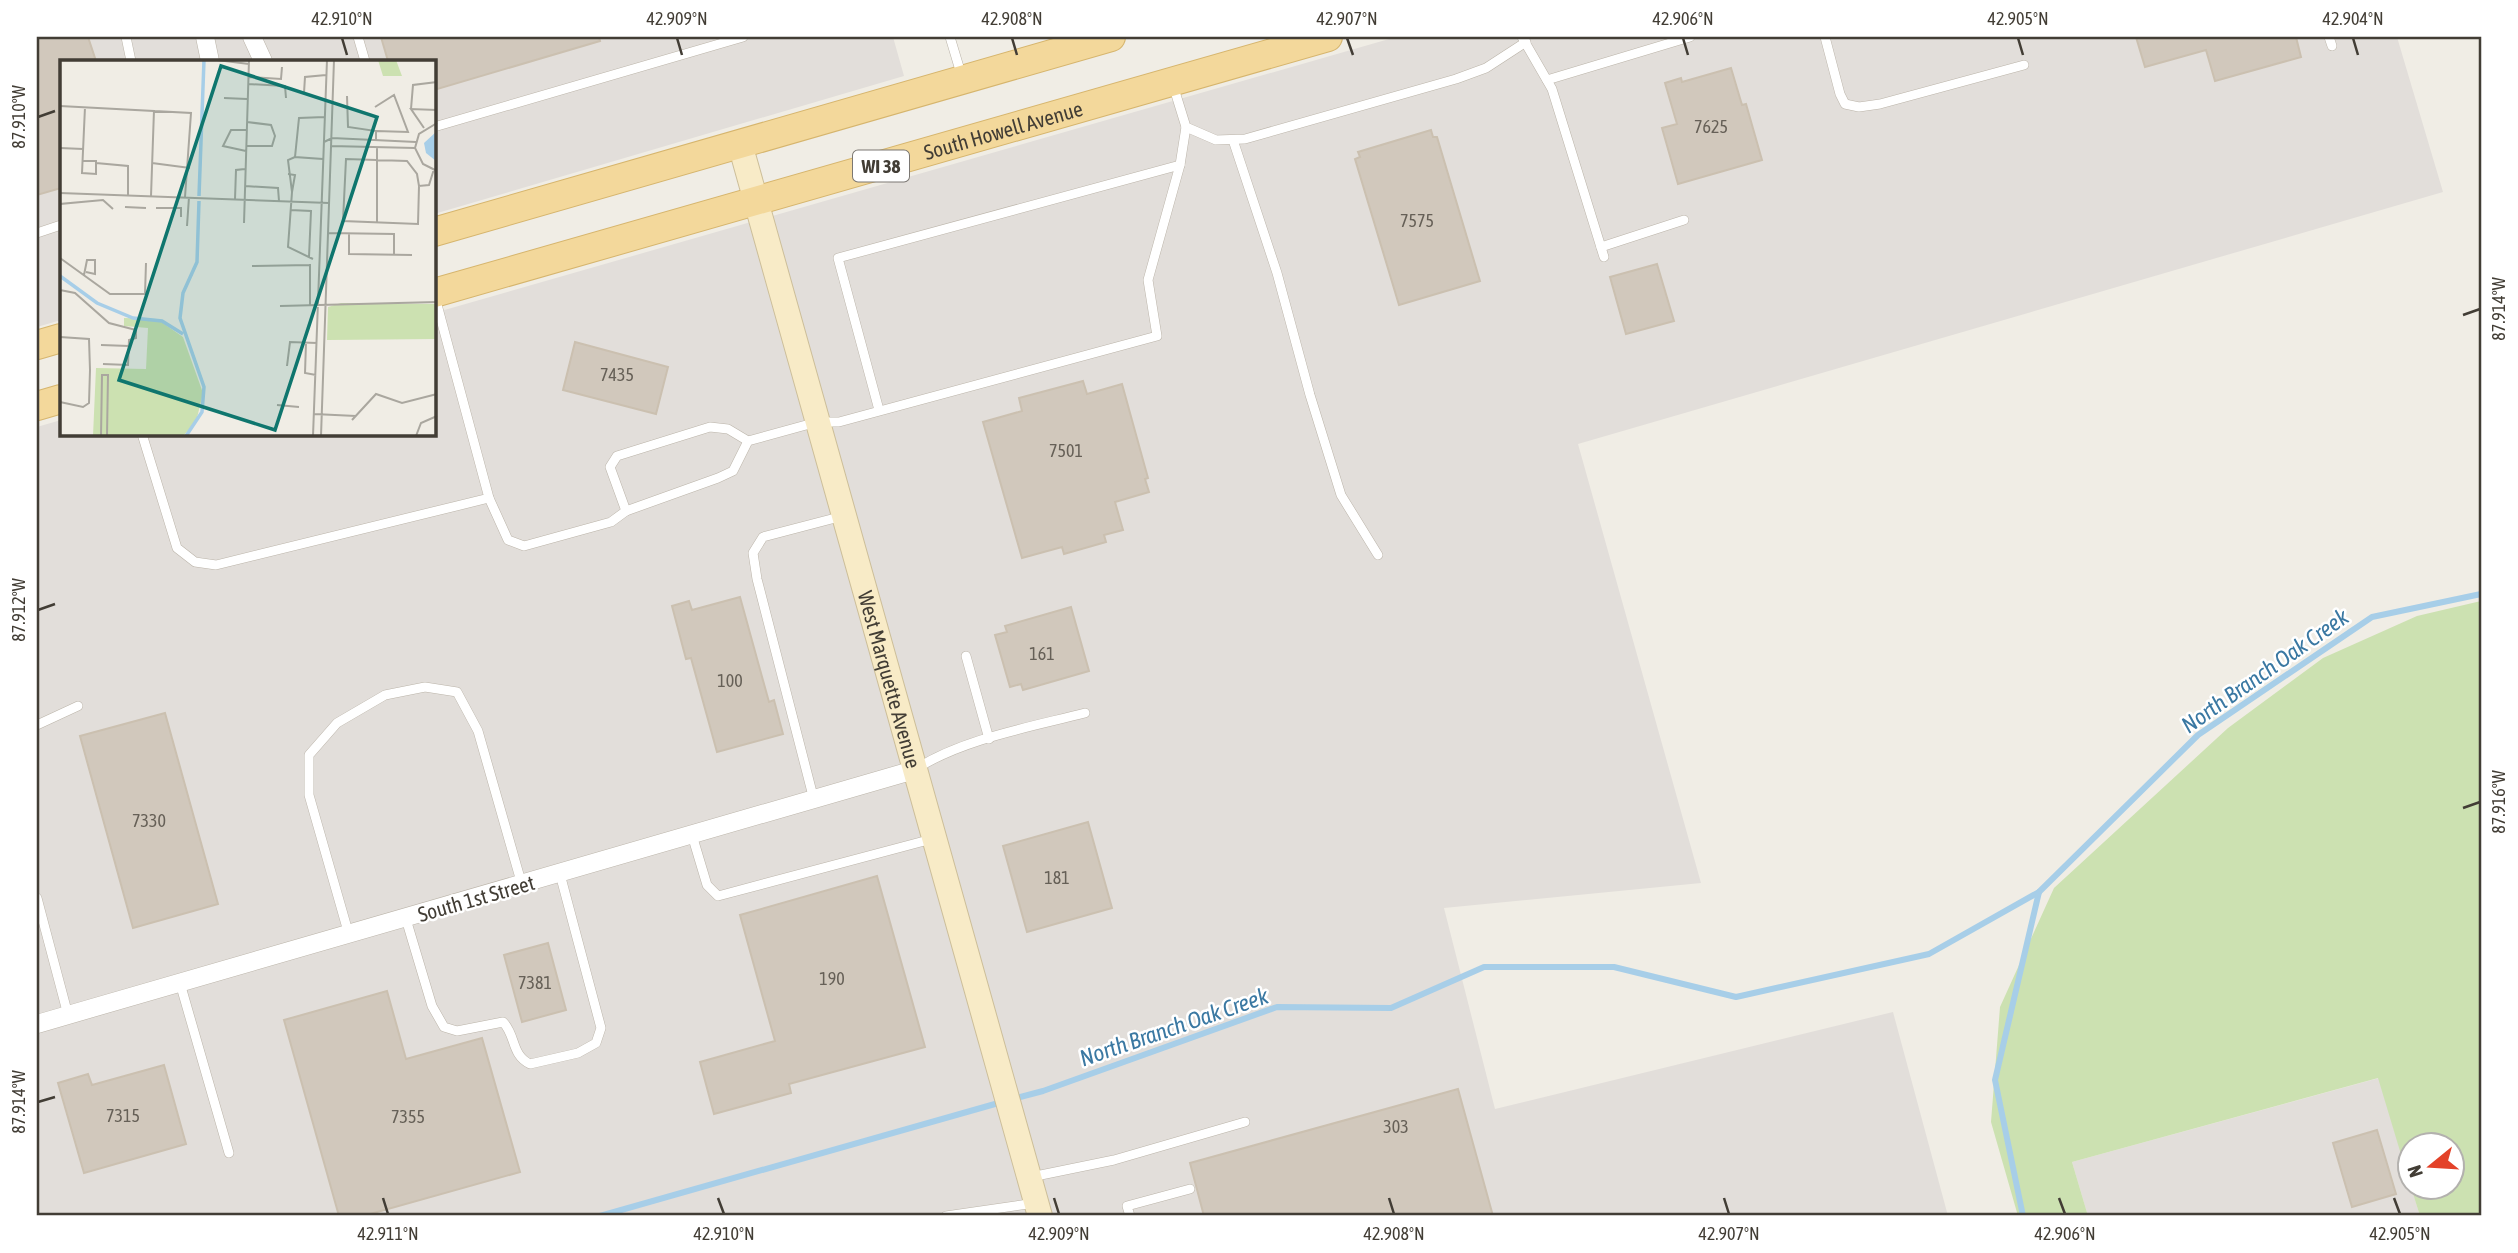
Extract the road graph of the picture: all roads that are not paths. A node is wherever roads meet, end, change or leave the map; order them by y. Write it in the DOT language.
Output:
graph roads {
  1 [pos="126,37"];
  2 [pos="205,37"];
  3 [pos="252,37"];
  4 [pos="358,37"];
  5 [pos="743,37"];
  6 [pos="950,37"];
  7 [pos="1111,37"];
  8 [pos="1328,37"];
  9 [pos="1690,37"];
  10 [pos="1825,37"];
  11 [pos="1524,40"];
  12 [pos="131,60"];
  13 [pos="210,60"];
  14 [pos="263,60"];
  15 [pos="365,60"];
  16 [pos="2024,65"];
  17 [pos="963,79"];
  18 [pos="1547,80"];
  19 [pos="1172,82"];
  20 [pos="436,126"];
  21 [pos="1186,127"];
  22 [pos="1233,139"];
  23 [pos="740,144"];
  24 [pos="1180,165"];
  25 [pos="755,202"];
  26 [pos="1684,220"];
  27 [pos="60,225"];
  28 [pos="436,231"];
  29 [pos="37,233"];
  30 [pos="436,292"];
  31 [pos="436,300"];
  32 [pos="60,338"];
  33 [pos="37,345"];
  34 [pos="60,399"];
  35 [pos="37,406"];
  36 [pos="879,410"];
  37 [pos="817,422"];
  38 [pos="143,436"];
  39 [pos="748,441"];
  40 [pos="489,498"];
  41 [pos="626,511"];
  42 [pos="843,516"];
  43 [pos="1378,555"];
  44 [pos="966,656"];
  45 [pos="78,706"];
  46 [pos="1085,713"];
  47 [pos="37,725"];
  48 [pos="989,739"];
  49 [pos="914,770"];
  50 [pos="814,800"];
  51 [pos="692,835"];
  52 [pos="933,839"];
  53 [pos="560,874"];
  54 [pos="522,885"];
  55 [pos="37,898"];
  56 [pos="406,919"];
  57 [pos="349,935"];
  58 [pos="180,983"];
  59 [pos="68,1015"];
  60 [pos="37,1024"];
  61 [pos="1245,1122"];
  62 [pos="229,1153"];
  63 [pos="1029,1178"];
  64 [pos="1190,1189"];
  65 [pos="1038,1209"];
  66 [pos="946,1216"];
  67 [pos="1130,1216"];
  1 -- 12 [label="lane"];
  2 -- 13 [label="street"];
  3 -- 14 [label="street"];
  4 -- 15 [label="lane"];
  5 -- 20 [label="lane"];
  6 -- 17 [label="lane"];
  7 -- 17 [label="main road"];
  8 -- 19 [label="main road, South Howell Avenue / WI 38"];
  9 -- 18 [label="lane"];
  10 -- 16 [label="lane"];
  11 -- 18 [label="lane"];
  11 -- 22 [label="lane"];
  17 -- 23 [label="main road"];
  18 -- 26 [label="lane"];
  19 -- 21 [label="lane"];
  19 -- 25 [label="main road, South Howell Avenue / WI 38"];
  21 -- 22 [label="lane"];
  21 -- 24 [label="lane"];
  22 -- 43 [label="lane"];
  23 -- 25 [label="street, West Marquette Avenue"];
  23 -- 28 [label="main road"];
  24 -- 36 [label="lane"];
  24 -- 36 [label="lane"];
  25 -- 30 [label="main road, South Howell Avenue / WI 38"];
  25 -- 37 [label="street, West Marquette Avenue"];
  27 -- 29 [label="lane"];
  31 -- 40 [label="lane"];
  32 -- 33 [label="main road"];
  34 -- 35 [label="main road"];
  36 -- 37 [label="lane"];
  37 -- 39 [label="lane"];
  37 -- 42 [label="street, West Marquette Avenue"];
  38 -- 40 [label="lane"];
  39 -- 41 [label="lane"];
  39 -- 41 [label="lane"];
  40 -- 41 [label="lane"];
  42 -- 49 [label="street, West Marquette Avenue"];
  42 -- 50 [label="lane"];
  44 -- 48 [label="lane"];
  45 -- 47 [label="lane"];
  46 -- 48 [label="lane"];
  48 -- 49 [label="lane"];
  49 -- 50 [label="street, South 1st Street"];
  49 -- 52 [label="street, West Marquette Avenue"];
  50 -- 51 [label="street, South 1st Street"];
  51 -- 52 [label="lane"];
  51 -- 53 [label="street, South 1st Street"];
  52 -- 63 [label="street, West Marquette Avenue"];
  53 -- 54 [label="street, South 1st Street"];
  53 -- 56 [label="lane"];
  54 -- 56 [label="street, South 1st Street"];
  54 -- 57 [label="lane"];
  55 -- 59 [label="lane"];
  56 -- 57 [label="street, South 1st Street"];
  57 -- 58 [label="street, South 1st Street"];
  58 -- 59 [label="street, South 1st Street"];
  58 -- 62 [label="lane"];
  59 -- 60 [label="street, South 1st Street"];
  61 -- 63 [label="lane"];
  63 -- 65 [label="street, West Marquette Avenue"];
  64 -- 67 [label="lane"];
  65 -- 66 [label="lane"];
}
